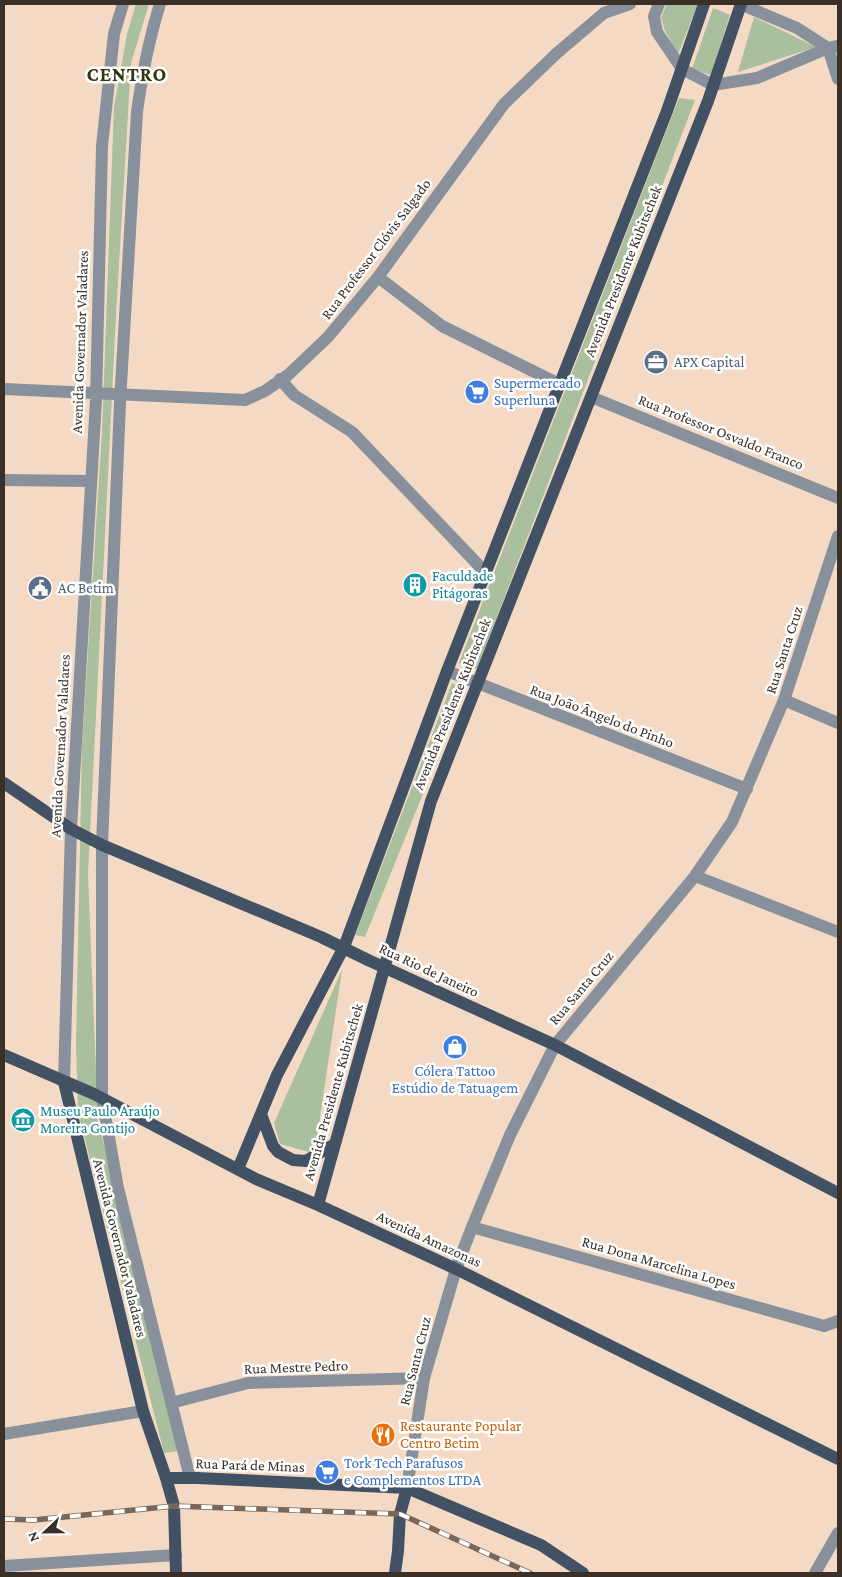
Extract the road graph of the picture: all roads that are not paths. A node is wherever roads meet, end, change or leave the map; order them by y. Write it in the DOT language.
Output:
graph roads {
  1 [pos="123,4"];
  2 [pos="160,4"];
  3 [pos="630,4"];
  4 [pos="659,4"];
  5 [pos="704,4"];
  6 [pos="741,4"];
  7 [pos="833,47"];
  8 [pos="682,69"];
  9 [pos="838,79"];
  10 [pos="714,85"];
  11 [pos="378,277"];
  12 [pos="280,379"];
  13 [pos="559,384"];
  14 [pos="4,389"];
  15 [pos="96,393"];
  16 [pos="121,394"];
  17 [pos="590,397"];
  18 [pos="4,480"];
  19 [pos="90,482"];
  20 [pos="838,498"];
  21 [pos="838,536"];
  22 [pos="485,572"];
  23 [pos="447,671"];
  24 [pos="477,684"];
  25 [pos="784,700"];
  26 [pos="838,723"];
  27 [pos="4,783"];
  28 [pos="747,789"];
  29 [pos="71,829"];
  30 [pos="102,845"];
  31 [pos="696,876"];
  32 [pos="838,932"];
  33 [pos="344,947"];
  34 [pos="384,967"];
  35 [pos="555,1045"];
  36 [pos="4,1055"];
  37 [pos="64,1082"];
  38 [pos="102,1098"];
  39 [pos="261,1114"];
  40 [pos="335,1144"];
  41 [pos="238,1169"];
  42 [pos="838,1193"];
  43 [pos="318,1205"];
  44 [pos="472,1227"];
  45 [pos="456,1269"];
  46 [pos="838,1321"];
  47 [pos="424,1378"];
  48 [pos="172,1403"];
  49 [pos="142,1411"];
  50 [pos="4,1434"];
  51 [pos="838,1459"];
  52 [pos="166,1478"];
  53 [pos="190,1478"];
  54 [pos="407,1488"];
  55 [pos="838,1533"];
  56 [pos="176,1555"];
  57 [pos="4,1566"];
  58 [pos="176,1573"];
  59 [pos="395,1573"];
  60 [pos="583,1573"];
  61 [pos="815,1573"];
  1 -- 15 [label="street, Avenida Governador Valadares"];
  2 -- 16 [label="street, Avenida Governador Valadares"];
  3 -- 11 [label="street, Rua Professor Clóvis Salgado"];
  4 -- 8 [label="street"];
  5 -- 8 [label="main road, Avenida Presidente Kubitschek"];
  6 -- 7 [label="street"];
  6 -- 10 [label="main road, Avenida Presidente Kubitschek"];
  7 -- 9 [label="street"];
  7 -- 10 [label="street"];
  8 -- 10 [label="street"];
  8 -- 13 [label="main road, Avenida Presidente Kubitschek"];
  10 -- 17 [label="main road, Avenida Presidente Kubitschek"];
  11 -- 12 [label="street, Rua Professor Clóvis Salgado"];
  11 -- 13 [label="street"];
  12 -- 16 [label="street, Rua Professor Clóvis Salgado"];
  12 -- 22 [label="street"];
  13 -- 22 [label="main road, Avenida Presidente Kubitschek"];
  14 -- 15 [label="street, Rua Professor Clóvis Salgado"];
  15 -- 16 [label="street, Rua Professor Clóvis Salgado"];
  15 -- 19 [label="street, Avenida Governador Valadares"];
  16 -- 30 [label="street, Avenida Governador Valadares"];
  17 -- 20 [label="street, Rua Professor Osvaldo Franco"];
  17 -- 24 [label="main road, Avenida Presidente Kubitschek"];
  18 -- 19 [label="street"];
  19 -- 29 [label="street, Avenida Governador Valadares"];
  21 -- 25 [label="street, Rua Santa Cruz"];
  22 -- 23 [label="main road, Avenida Presidente Kubitschek"];
  23 -- 24 [label="street, Rua João Ângelo do Pinho"];
  23 -- 33 [label="main road, Avenida Presidente Kubitschek"];
  24 -- 28 [label="street, Rua João Ângelo do Pinho"];
  24 -- 34 [label="main road, Avenida Presidente Kubitschek"];
  25 -- 26 [label="street"];
  25 -- 28 [label="street, Rua Santa Cruz"];
  27 -- 29 [label="main road, Rua Rio de Janeiro"];
  28 -- 31 [label="street, Rua Santa Cruz"];
  29 -- 30 [label="main road, Rua Rio de Janeiro"];
  29 -- 37 [label="street, Avenida Governador Valadares"];
  30 -- 33 [label="main road, Rua Rio de Janeiro"];
  30 -- 38 [label="street, Avenida Governador Valadares"];
  31 -- 32 [label="street"];
  31 -- 35 [label="street, Rua Santa Cruz"];
  33 -- 34 [label="main road, Rua Rio de Janeiro"];
  33 -- 39 [label="main road, Avenida Presidente Kubitschek"];
  34 -- 35 [label="main road, Rua Rio de Janeiro"];
  34 -- 40 [label="main road, Avenida Presidente Kubitschek"];
  35 -- 42 [label="main road, Rua Rio de Janeiro"];
  35 -- 44 [label="street, Rua Santa Cruz"];
  36 -- 37 [label="main road, Avenida Amazonas"];
  37 -- 38 [label="main road, Avenida Amazonas"];
  37 -- 49 [label="main road, Avenida Governador Valadares"];
  38 -- 41 [label="main road, Avenida Amazonas"];
  38 -- 48 [label="street, Avenida Governador Valadares"];
  39 -- 40 [label="main road"];
  39 -- 41 [label="main road, Avenida Presidente Kubitschek"];
  40 -- 43 [label="main road, Avenida Presidente Kubitschek"];
  41 -- 43 [label="main road, Avenida Amazonas"];
  43 -- 45 [label="main road, Avenida Amazonas"];
  44 -- 45 [label="street, Rua Santa Cruz"];
  44 -- 46 [label="street, Rua Dona Marcelina Lopes"];
  45 -- 47 [label="street, Rua Santa Cruz"];
  45 -- 51 [label="main road, Avenida Amazonas"];
  47 -- 48 [label="street, Rua Mestre Pedro"];
  47 -- 54 [label="street, Rua Santa Cruz"];
  48 -- 53 [label="street, Avenida Governador Valadares"];
  49 -- 50 [label="street"];
  49 -- 52 [label="main road, Avenida Governador Valadares"];
  52 -- 53 [label="main road, Rua Pará de Minas"];
  52 -- 56 [label="main road, Avenida Governador Valadares"];
  53 -- 54 [label="main road, Rua Pará de Minas"];
  54 -- 59 [label="main road"];
  54 -- 60 [label="main road, Rua Pará de Minas"];
  55 -- 61 [label="street"];
  56 -- 57 [label="street"];
  56 -- 58 [label="main road, Avenida Governador Valadares"];
}
